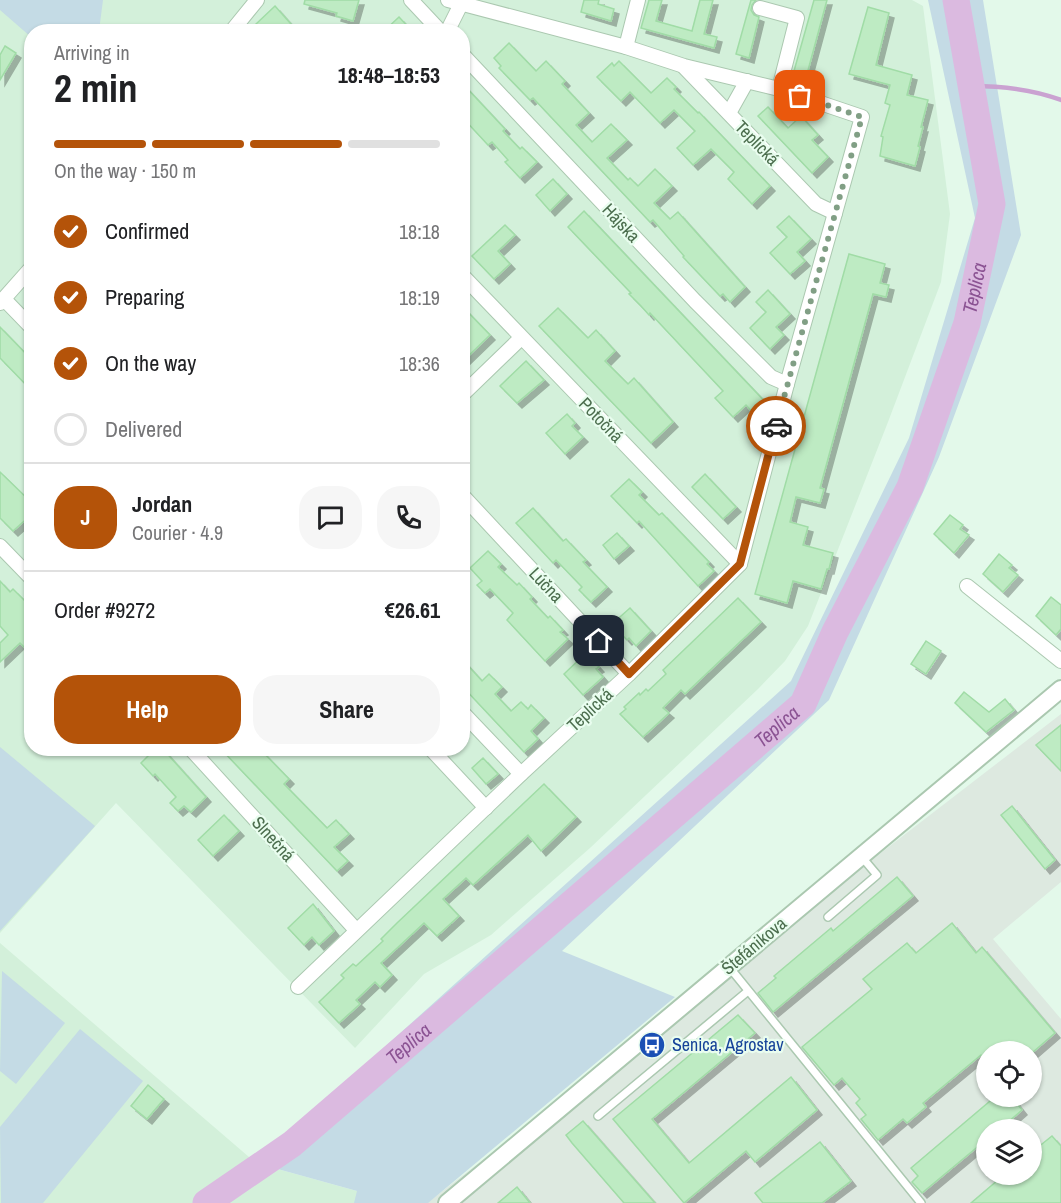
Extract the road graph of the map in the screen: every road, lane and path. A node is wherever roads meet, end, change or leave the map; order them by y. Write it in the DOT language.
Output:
graph roads {
  1 [pos="258,0"];
  2 [pos="411,0"];
  3 [pos="638,0"];
  4 [pos="455,2"];
  5 [pos="760,9"];
  6 [pos="237,24"];
  7 [pos="434,24"];
  8 [pos="449,24"];
  9 [pos="626,47"];
  10 [pos="470,63"];
  11 [pos="684,66"];
  12 [pos="747,81"];
  13 [pos="779,89"];
  14 [pos="729,113"];
  15 [pos="834,213"];
  16 [pos="24,276"];
  17 [pos="470,284"];
  18 [pos="2,301"];
  19 [pos="24,321"];
  20 [pos="521,338"];
  21 [pos="787,384"];
  22 [pos="470,387"];
  23 [pos="470,504"];
  24 [pos="0,546"];
  25 [pos="740,564"];
  26 [pos="24,571"];
  27 [pos="967,586"];
  28 [pos="1061,661"];
  29 [pos="629,674"];
  30 [pos="1061,689"];
  31 [pos="470,720"];
  32 [pos="197,756"];
  33 [pos="437,756"];
  34 [pos="521,774"];
  35 [pos="486,808"];
  36 [pos="861,856"];
  37 [pos="828,917"];
  38 [pos="356,930"];
  39 [pos="729,967"];
  40 [pos="298,987"];
  41 [pos="748,991"];
  42 [pos="598,1116"];
  43 [pos="447,1203"];
  44 [pos="921,1203"];
  1 -- 6 [label="street"];
  2 -- 7 [label="street"];
  3 -- 9 [label="street"];
  4 -- 8 [label="street"];
  4 -- 9 [label="street, Teplická"];
  5 -- 13 [label="street"];
  9 -- 11 [label="street, Teplická"];
  10 -- 21 [label="street, Hájska"];
  11 -- 12 [label="street, Teplická"];
  11 -- 14 [label="street, Teplická"];
  12 -- 13 [label="street, Teplická"];
  12 -- 14 [label="street"];
  13 -- 15 [label="street, Teplická"];
  14 -- 15 [label="street, Teplická"];
  15 -- 21 [label="street, Teplická"];
  16 -- 18 [label="street"];
  17 -- 20 [label="street, Potočná"];
  18 -- 19 [label="street"];
  20 -- 22 [label="street"];
  20 -- 25 [label="street, Potočná"];
  21 -- 25 [label="street, Teplická"];
  23 -- 29 [label="street, Lúčna"];
  24 -- 26 [label="street"];
  25 -- 29 [label="street, Teplická"];
  27 -- 28 [label="street"];
  29 -- 34 [label="street, Teplická"];
  30 -- 36 [label="street, Štefánikova"];
  31 -- 34 [label="street"];
  32 -- 38 [label="street, Slnečná"];
  33 -- 35 [label="street"];
  34 -- 35 [label="street, Teplická"];
  35 -- 38 [label="street, Teplická"];
  36 -- 37 [label="lane"];
  36 -- 39 [label="street, Štefánikova"];
  38 -- 40 [label="street, Teplická"];
  39 -- 41 [label="lane"];
  39 -- 43 [label="street, Štefánikova"];
  41 -- 42 [label="lane"];
  41 -- 44 [label="lane"];
}
